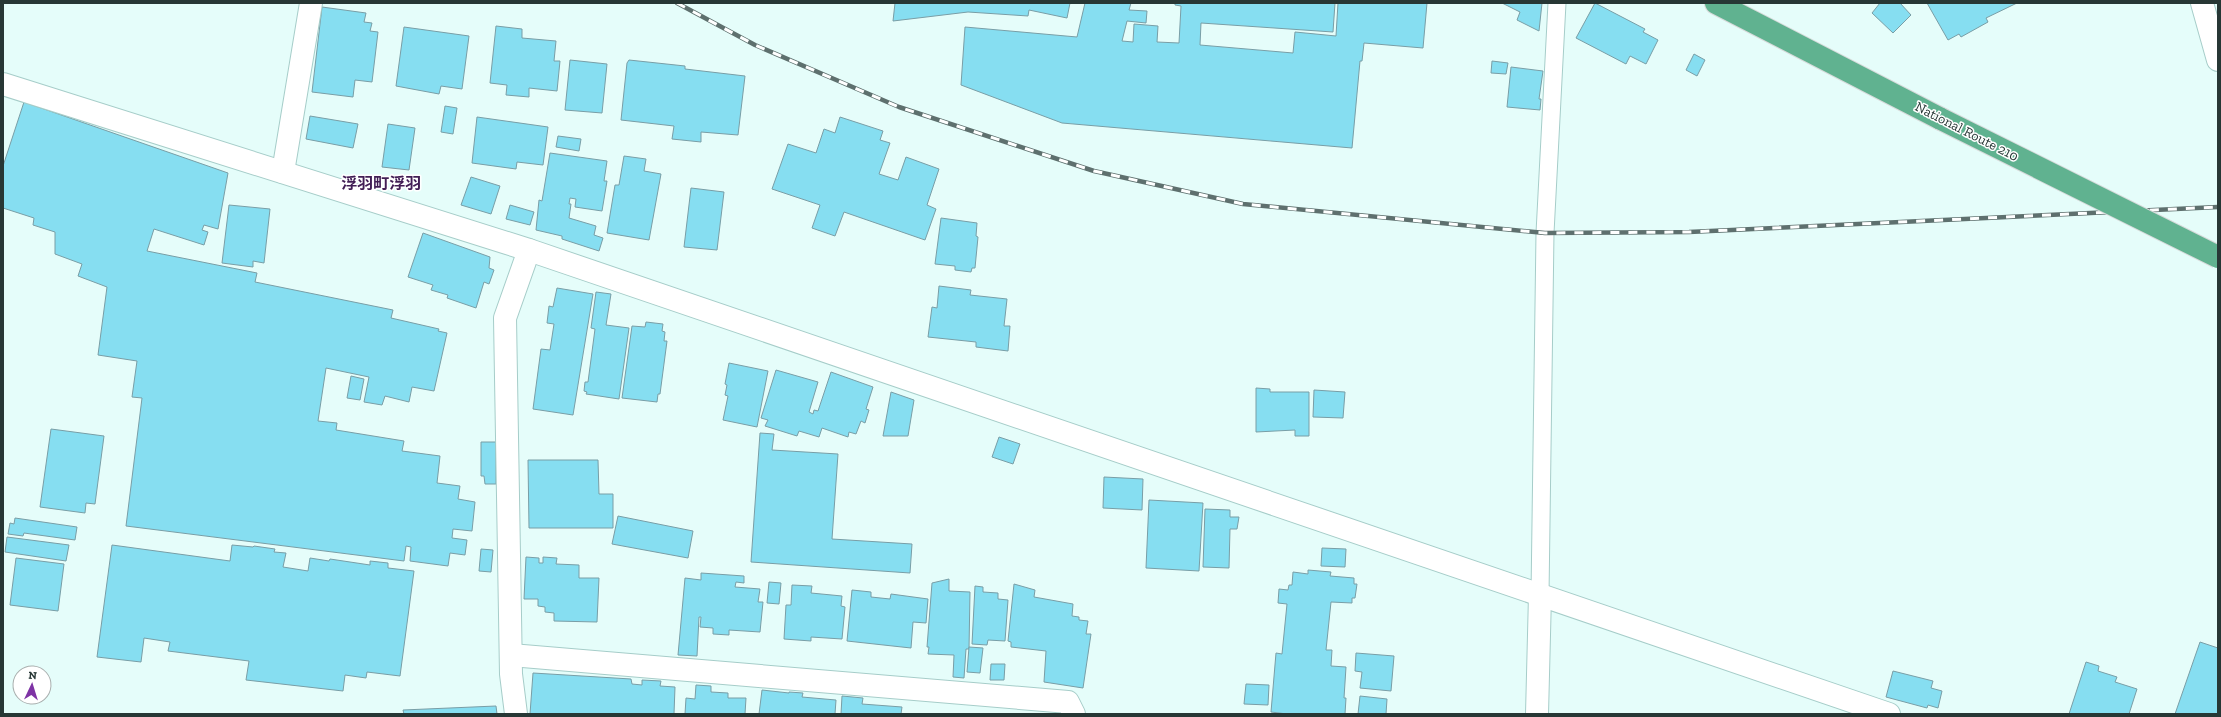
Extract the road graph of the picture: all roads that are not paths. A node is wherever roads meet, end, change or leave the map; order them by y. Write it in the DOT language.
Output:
graph roads {
  1 [pos="311,3"];
  2 [pos="1557,3"];
  3 [pos="1716,3"];
  4 [pos="2202,3"];
  5 [pos="2218,60"];
  6 [pos="3,84"];
  7 [pos="283,172"];
  8 [pos="529,250"];
  9 [pos="2218,257"];
  10 [pos="1540,595"];
  11 [pos="511,655"];
  12 [pos="516,714"];
  13 [pos="1074,714"];
  14 [pos="1537,714"];
  15 [pos="1889,714"];
  1 -- 7 [label="street"];
  2 -- 10 [label="lane"];
  3 -- 9 [label="highway, National Route 210, bridge"];
  4 -- 5 [label="street"];
  6 -- 7 [label="street"];
  7 -- 8 [label="street"];
  8 -- 10 [label="street"];
  8 -- 11 [label="street"];
  10 -- 14 [label="street"];
  10 -- 15 [label="street"];
  11 -- 12 [label="street"];
  11 -- 13 [label="street"];
}
